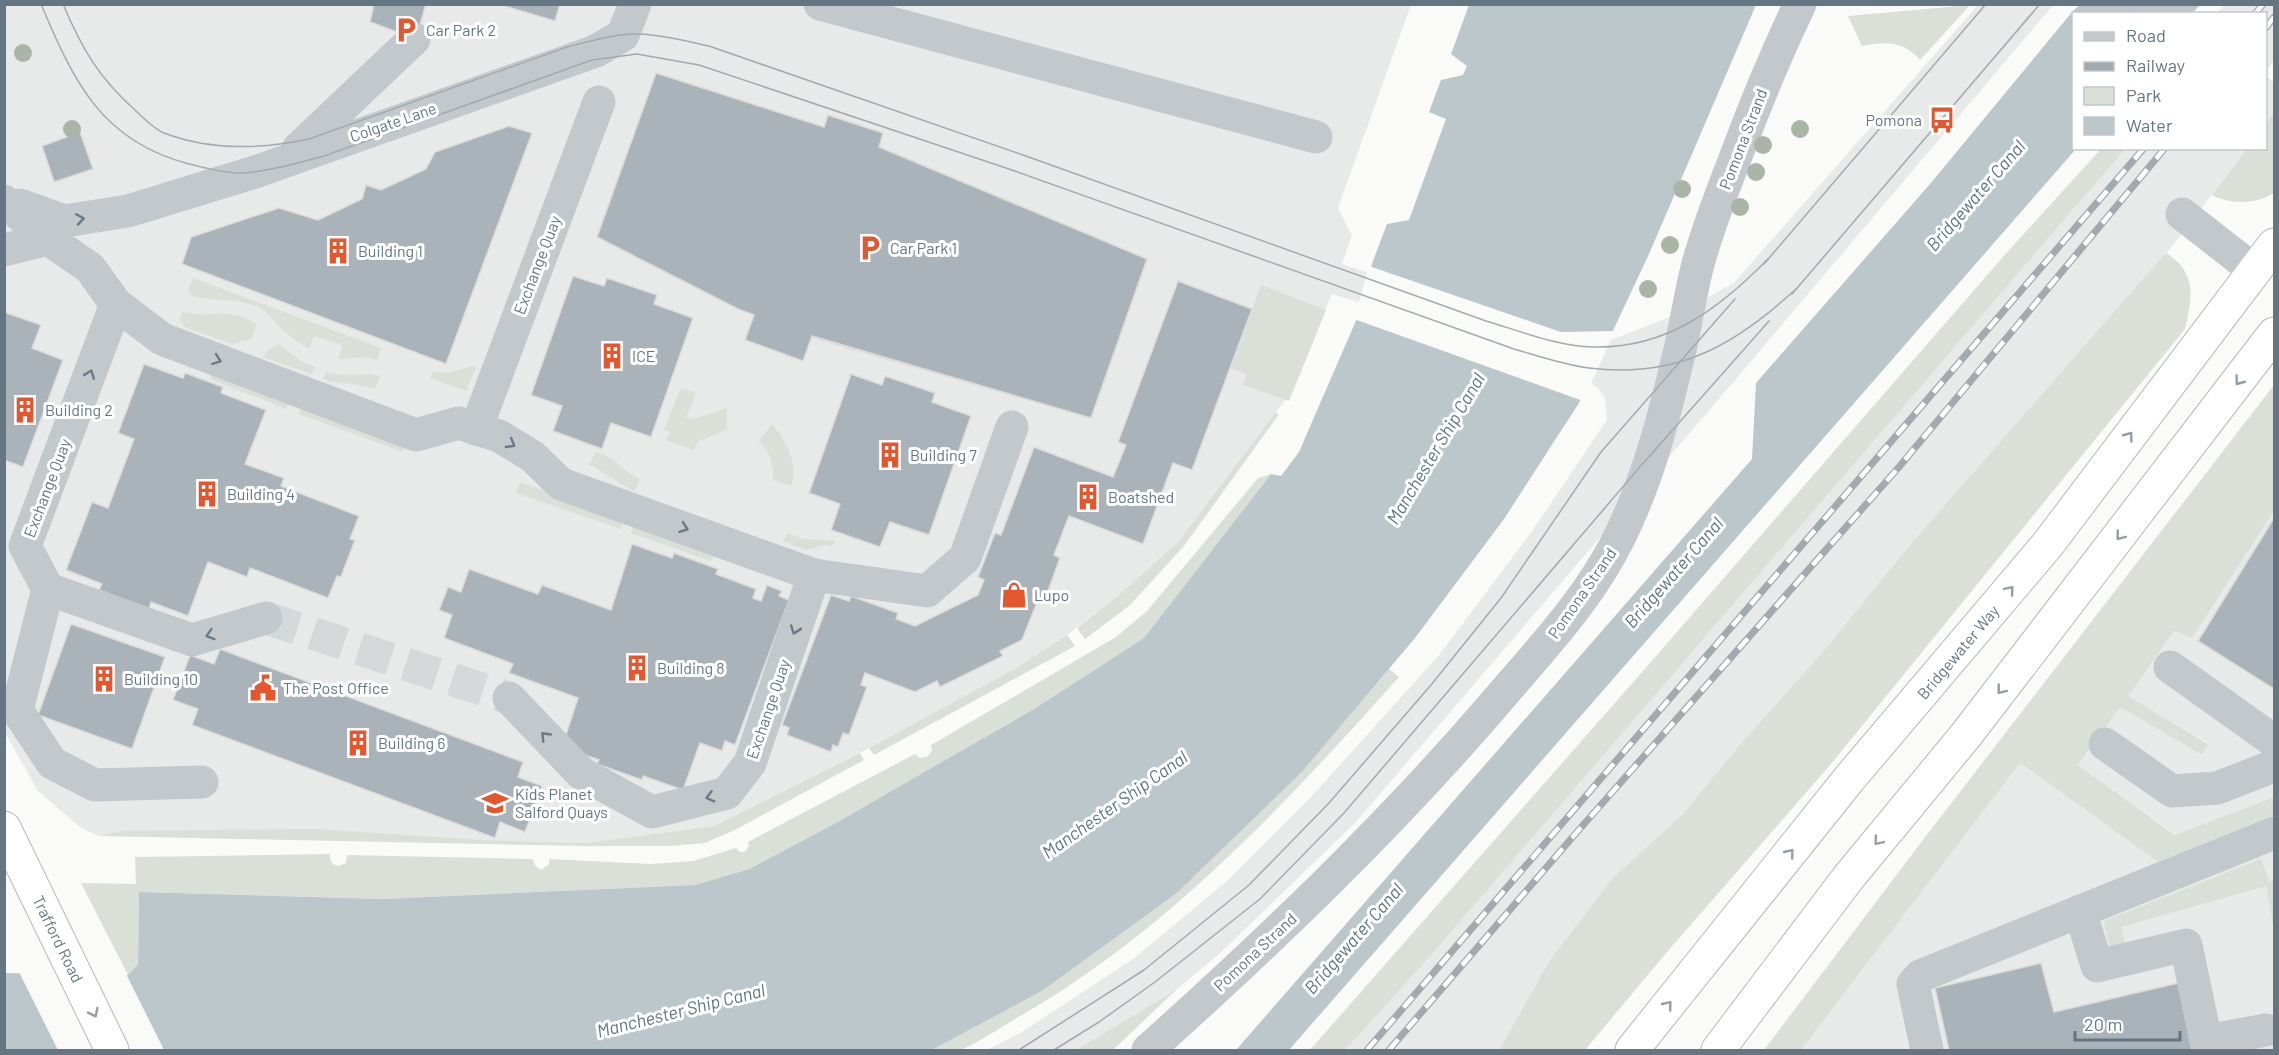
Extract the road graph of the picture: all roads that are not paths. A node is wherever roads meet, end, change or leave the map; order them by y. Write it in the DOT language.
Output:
graph roads {
  1 [pos="635,4"];
  2 [pos="820,4"];
  3 [pos="1800,4"];
  4 [pos="414,39"];
  5 [pos="599,102"];
  6 [pos="1316,137"];
  7 [pos="286,160"];
  8 [pos="4,200"];
  9 [pos="2182,214"];
  10 [pos="48,239"];
  11 [pos="2274,245"];
  12 [pos="4,250"];
  13 [pos="2255,271"];
  14 [pos="117,304"];
  15 [pos="2274,334"];
  16 [pos="1012,427"];
  17 [pos="476,429"];
  18 [pos="814,575"];
  19 [pos="48,589"];
  20 [pos="266,618"];
  21 [pos="2170,667"];
  22 [pos="509,698"];
  23 [pos="2274,741"];
  24 [pos="2106,744"];
  25 [pos="2274,766"];
  26 [pos="202,782"];
  27 [pos="4,828"];
  28 [pos="2274,833"];
  29 [pos="2080,911"];
  30 [pos="2266,1030"];
  31 [pos="112,1050"];
  32 [pos="1148,1050"];
  33 [pos="1632,1050"];
  34 [pos="1718,1050"];
  35 [pos="1926,1050"];
  1 -- 7 [label="street, Colgate Lane"];
  2 -- 6 [label="street"];
  3 -- 32 [label="street, Pomona Strand"];
  4 -- 7 [label="street"];
  5 -- 17 [label="street, Exchange Quay"];
  8 -- 7 [label="street, Colgate Lane, one-way"];
  8 -- 10 [label="street"];
  9 -- 13 [label="street"];
  10 -- 12 [label="street"];
  10 -- 14 [label="street"];
  11 -- 13 [label="highway, Bridgewater Way"];
  33 -- 13 [label="highway, Bridgewater Way, one-way"];
  14 -- 17 [label="street, one-way"];
  19 -- 14 [label="street, Exchange Quay, one-way"];
  15 -- 34 [label="highway, one-way"];
  16 -- 18 [label="street"];
  17 -- 18 [label="street, one-way"];
  18 -- 22 [label="street, Exchange Quay, one-way"];
  20 -- 19 [label="street, one-way"];
  19 -- 26 [label="street"];
  21 -- 23 [label="street"];
  24 -- 25 [label="street"];
  27 -- 31 [label="highway, Trafford Road, one-way"];
  28 -- 29 [label="street"];
  29 -- 30 [label="street"];
  29 -- 35 [label="street"];
}
